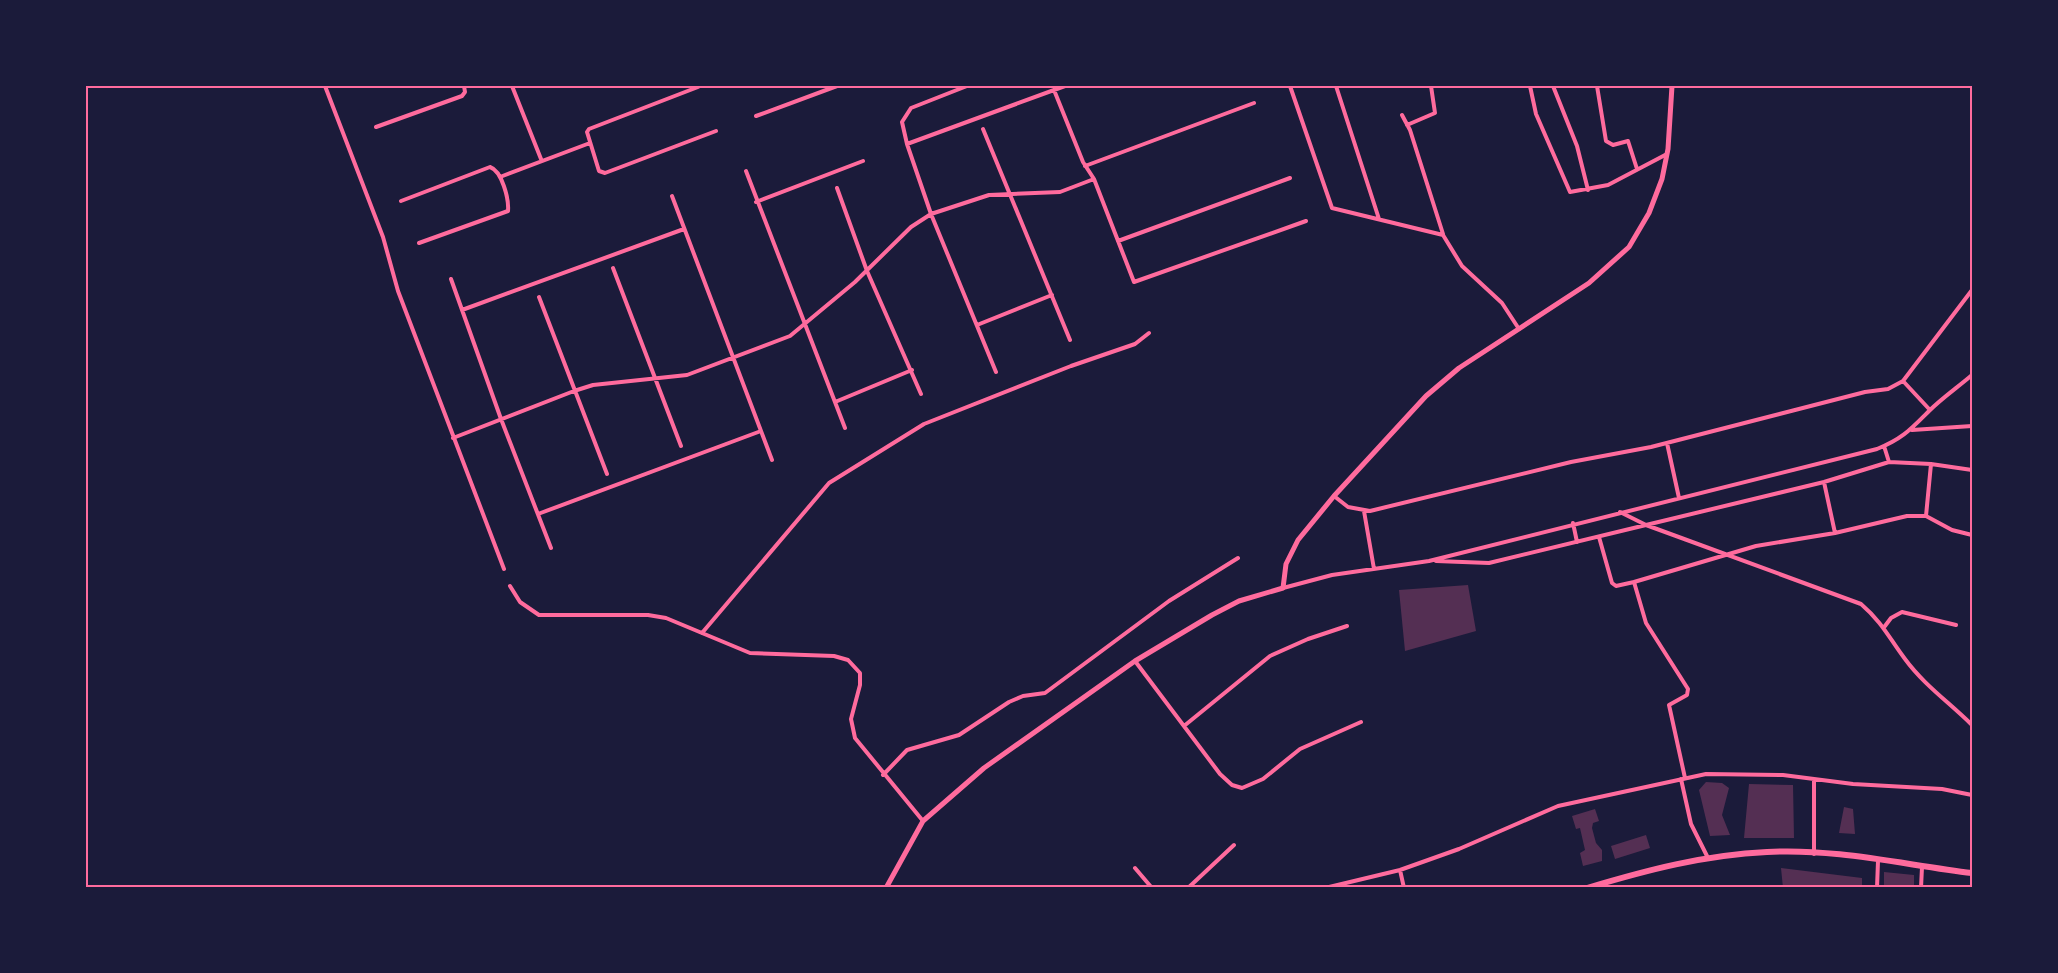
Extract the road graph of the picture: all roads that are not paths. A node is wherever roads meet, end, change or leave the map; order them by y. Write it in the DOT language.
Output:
graph roads {
  1 [pos="325,86"];
  2 [pos="464,86"];
  3 [pos="512,86"];
  4 [pos="837,86"];
  5 [pos="967,86"];
  6 [pos="1065,86"];
  7 [pos="1290,86"];
  8 [pos="1336,86"];
  9 [pos="1431,86"];
  10 [pos="1530,86"];
  11 [pos="1553,86"];
  12 [pos="1597,86"];
  13 [pos="1672,86"];
  14 [pos="698,87"];
  15 [pos="1054,90"];
  16 [pos="1254,103"];
  17 [pos="1402,115"];
  18 [pos="756,116"];
  19 [pos="1407,125"];
  20 [pos="376,127"];
  21 [pos="983,129"];
  22 [pos="716,131"];
  23 [pos="590,143"];
  24 [pos="908,144"];
  25 [pos="1668,153"];
  26 [pos="541,159"];
  27 [pos="863,161"];
  28 [pos="1085,166"];
  29 [pos="1637,169"];
  30 [pos="746,171"];
  31 [pos="500,177"];
  32 [pos="1290,178"];
  33 [pos="1094,179"];
  34 [pos="837,189"];
  35 [pos="1588,190"];
  36 [pos="1010,193"];
  37 [pos="672,196"];
  38 [pos="401,201"];
  39 [pos="756,202"];
  40 [pos="931,214"];
  41 [pos="1379,219"];
  42 [pos="1306,221"];
  43 [pos="684,229"];
  44 [pos="1443,235"];
  45 [pos="1118,241"];
  46 [pos="419,243"];
  47 [pos="612,268"];
  48 [pos="867,271"];
  49 [pos="451,279"];
  50 [pos="1972,290"];
  51 [pos="1052,295"];
  52 [pos="538,297"];
  53 [pos="462,310"];
  54 [pos="977,325"];
  55 [pos="804,326"];
  56 [pos="1519,328"];
  57 [pos="1149,333"];
  58 [pos="1070,340"];
  59 [pos="731,357"];
  60 [pos="912,370"];
  61 [pos="996,372"];
  62 [pos="1972,375"];
  63 [pos="655,379"];
  64 [pos="1903,381"];
  65 [pos="574,391"];
  66 [pos="921,394"];
  67 [pos="835,402"];
  68 [pos="1930,410"];
  69 [pos="501,419"];
  70 [pos="1972,426"];
  71 [pos="845,428"];
  72 [pos="1912,430"];
  73 [pos="761,431"];
  74 [pos="452,436"];
  75 [pos="1667,442"];
  76 [pos="1884,446"];
  77 [pos="681,447"];
  78 [pos="772,460"];
  79 [pos="1889,462"];
  80 [pos="1931,464"];
  81 [pos="1972,470"];
  82 [pos="607,474"];
  83 [pos="1824,482"];
  84 [pos="1334,496"];
  85 [pos="1679,498"];
  86 [pos="1364,511"];
  87 [pos="1619,512"];
  88 [pos="538,514"];
  89 [pos="1926,516"];
  90 [pos="1573,523"];
  91 [pos="1646,525"];
  92 [pos="1835,533"];
  93 [pos="1972,535"];
  94 [pos="1599,537"];
  95 [pos="1577,542"];
  96 [pos="551,548"];
  97 [pos="1732,555"];
  98 [pos="1238,558"];
  99 [pos="1429,561"];
  100 [pos="504,569"];
  101 [pos="1374,569"];
  102 [pos="1634,582"];
  103 [pos="510,586"];
  104 [pos="1283,588"];
  105 [pos="1956,625"];
  106 [pos="1347,626"];
  107 [pos="1884,626"];
  108 [pos="702,633"];
  109 [pos="1136,661"];
  110 [pos="1361,722"];
  111 [pos="1972,725"];
  112 [pos="1184,726"];
  113 [pos="883,775"];
  114 [pos="1683,778"];
  115 [pos="1814,780"];
  116 [pos="1972,795"];
  117 [pos="923,821"];
  118 [pos="1233,845"];
  119 [pos="1814,854"];
  120 [pos="1708,858"];
  121 [pos="1878,861"];
  122 [pos="1922,867"];
  123 [pos="1135,868"];
  124 [pos="1400,870"];
  125 [pos="1972,873"];
  126 [pos="886,888"];
  127 [pos="1152,888"];
  128 [pos="1188,888"];
  129 [pos="1325,888"];
  130 [pos="1404,888"];
  131 [pos="1587,888"];
  132 [pos="1877,888"];
  133 [pos="1921,888"];
  1 -- 74 [label="street"];
  2 -- 20 [label="street"];
  3 -- 26 [label="street"];
  4 -- 18 [label="street"];
  5 -- 24 [label="street"];
  6 -- 15 [label="street"];
  7 -- 41 [label="street"];
  8 -- 41 [label="street"];
  9 -- 19 [label="street"];
  10 -- 35 [label="street"];
  11 -- 35 [label="street"];
  12 -- 29 [label="street"];
  13 -- 25 [label="main road"];
  14 -- 23 [label="street"];
  15 -- 24 [label="street"];
  15 -- 28 [label="street"];
  16 -- 28 [label="street"];
  17 -- 19 [label="street"];
  19 -- 44 [label="street"];
  21 -- 36 [label="street"];
  22 -- 23 [label="street"];
  23 -- 26 [label="street"];
  24 -- 40 [label="street"];
  25 -- 29 [label="street"];
  25 -- 56 [label="main road"];
  26 -- 31 [label="street"];
  27 -- 39 [label="street"];
  28 -- 33 [label="street"];
  29 -- 35 [label="street"];
  30 -- 39 [label="street"];
  31 -- 38 [label="street"];
  31 -- 46 [label="street"];
  32 -- 45 [label="street"];
  33 -- 36 [label="street"];
  33 -- 45 [label="street"];
  34 -- 48 [label="street"];
  36 -- 40 [label="street"];
  36 -- 51 [label="street"];
  37 -- 43 [label="street"];
  39 -- 55 [label="street"];
  40 -- 48 [label="street"];
  40 -- 54 [label="street"];
  41 -- 44 [label="street"];
  42 -- 45 [label="street"];
  43 -- 53 [label="street"];
  43 -- 59 [label="street"];
  44 -- 56 [label="street"];
  47 -- 63 [label="street"];
  48 -- 55 [label="street"];
  48 -- 60 [label="street"];
  49 -- 53 [label="street"];
  50 -- 64 [label="street"];
  51 -- 54 [label="street"];
  51 -- 58 [label="street"];
  52 -- 65 [label="street"];
  53 -- 69 [label="street"];
  54 -- 61 [label="street"];
  55 -- 59 [label="street"];
  55 -- 67 [label="street"];
  56 -- 84 [label="main road"];
  57 -- 108 [label="street"];
  59 -- 63 [label="street"];
  59 -- 73 [label="street"];
  60 -- 66 [label="street"];
  60 -- 67 [label="street"];
  62 -- 68 [label="street"];
  63 -- 65 [label="street"];
  63 -- 77 [label="street"];
  64 -- 68 [label="street"];
  64 -- 75 [label="street"];
  65 -- 69 [label="street"];
  65 -- 82 [label="street"];
  67 -- 71 [label="street"];
  68 -- 72 [label="street"];
  69 -- 74 [label="street"];
  69 -- 88 [label="street"];
  70 -- 72 [label="street"];
  72 -- 76 [label="street"];
  73 -- 78 [label="street"];
  73 -- 88 [label="street"];
  74 -- 100 [label="street"];
  75 -- 85 [label="street"];
  75 -- 86 [label="street"];
  76 -- 79 [label="street"];
  76 -- 85 [label="street"];
  79 -- 80 [label="street"];
  79 -- 83 [label="street"];
  80 -- 81 [label="street"];
  80 -- 89 [label="street"];
  83 -- 91 [label="street"];
  83 -- 92 [label="street"];
  84 -- 86 [label="street"];
  84 -- 104 [label="main road"];
  85 -- 87 [label="street"];
  86 -- 101 [label="street"];
  87 -- 90 [label="street"];
  87 -- 91 [label="street"];
  88 -- 96 [label="street"];
  89 -- 92 [label="street"];
  89 -- 93 [label="street"];
  90 -- 95 [label="street"];
  90 -- 99 [label="street"];
  91 -- 94 [label="street"];
  91 -- 97 [label="street"];
  92 -- 97 [label="street"];
  94 -- 95 [label="street"];
  94 -- 102 [label="street"];
  95 -- 99 [label="street"];
  97 -- 102 [label="street"];
  97 -- 107 [label="street"];
  98 -- 113 [label="street"];
  99 -- 101 [label="street"];
  101 -- 104 [label="street"];
  102 -- 114 [label="street"];
  103 -- 108 [label="street"];
  104 -- 109 [label="main road"];
  105 -- 107 [label="street"];
  106 -- 112 [label="street"];
  107 -- 111 [label="street"];
  108 -- 113 [label="street"];
  109 -- 112 [label="street"];
  109 -- 117 [label="main road"];
  110 -- 112 [label="street"];
  113 -- 117 [label="street"];
  114 -- 115 [label="street"];
  114 -- 120 [label="street"];
  114 -- 124 [label="street"];
  115 -- 116 [label="street"];
  115 -- 119 [label="street"];
  117 -- 126 [label="main road"];
  118 -- 128 [label="street"];
  119 -- 120 [label="highway"];
  119 -- 121 [label="highway"];
  120 -- 131 [label="highway"];
  121 -- 122 [label="highway"];
  121 -- 132 [label="street"];
  122 -- 125 [label="highway"];
  122 -- 133 [label="street"];
  123 -- 127 [label="street"];
  124 -- 129 [label="street"];
  124 -- 130 [label="street"];
}
